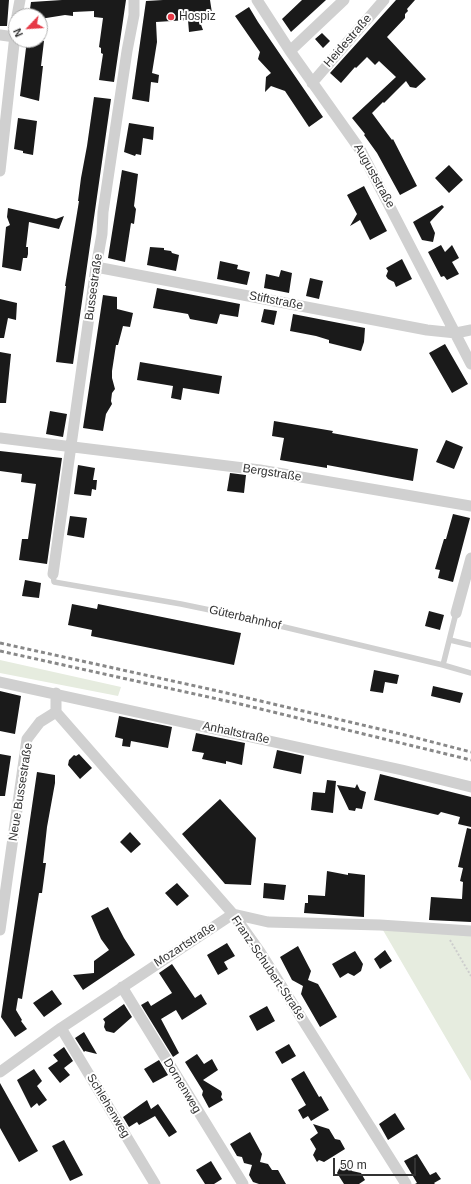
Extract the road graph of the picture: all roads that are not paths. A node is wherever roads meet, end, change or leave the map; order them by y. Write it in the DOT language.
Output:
graph roads {
  1 [pos="134,0"];
  2 [pos="257,0"];
  3 [pos="344,0"];
  4 [pos="384,0"];
  5 [pos="13,48"];
  6 [pos="290,51"];
  7 [pos="312,83"];
  8 [pos="0,171"];
  9 [pos="96,267"];
  10 [pos="471,330"];
  11 [pos="456,333"];
  12 [pos="471,364"];
  13 [pos="0,438"];
  14 [pos="72,448"];
  15 [pos="471,506"];
  16 [pos="471,558"];
  17 [pos="53,574"];
  18 [pos="456,613"];
  19 [pos="450,640"];
  20 [pos="471,645"];
  21 [pos="443,665"];
  22 [pos="471,673"];
  23 [pos="0,682"];
  24 [pos="56,693"];
  25 [pos="56,712"];
  26 [pos="471,787"];
  27 [pos="1,910"];
  28 [pos="232,914"];
  29 [pos="0,930"];
  30 [pos="471,931"];
  31 [pos="122,987"];
  32 [pos="60,1028"];
  33 [pos="0,1072"];
  34 [pos="155,1184"];
  35 [pos="243,1184"];
  36 [pos="406,1184"];
  1 -- 9 [label="street, Bussestraße"];
  2 -- 6 [label="street, Auguststraße"];
  3 -- 6 [label="street"];
  4 -- 7 [label="street, Heidestraße"];
  5 -- 8 [label="street"];
  6 -- 7 [label="street, Auguststraße"];
  7 -- 11 [label="street, Auguststraße"];
  9 -- 11 [label="street, Stiftstraße"];
  9 -- 14 [label="street, Bussestraße"];
  10 -- 11 [label="street, Stiftstraße"];
  11 -- 12 [label="street, Auguststraße"];
  13 -- 14 [label="street, Bergstraße"];
  14 -- 15 [label="street, Bergstraße"];
  14 -- 17 [label="street, Bussestraße"];
  16 -- 18 [label="street"];
  17 -- 21 [label="lane, Güterbahnhof"];
  18 -- 19 [label="lane"];
  19 -- 20 [label="lane"];
  19 -- 21 [label="lane"];
  21 -- 22 [label="lane, Güterbahnhof"];
  23 -- 24 [label="street, Anhaltstraße"];
  24 -- 25 [label="street"];
  24 -- 26 [label="street, Anhaltstraße"];
  25 -- 27 [label="street, Neue Bussestraße"];
  25 -- 28 [label="street, Franz-Schubert-Straße"];
  27 -- 29 [label="street, Neue Bussestraße"];
  28 -- 30 [label="street"];
  28 -- 31 [label="street, Mozartstraße"];
  28 -- 36 [label="street, Franz-Schubert-Straße"];
  31 -- 32 [label="street, Mozartstraße"];
  31 -- 35 [label="street, Dornenweg"];
  32 -- 33 [label="street, Mozartstraße"];
  32 -- 34 [label="street, Schlehenweg"];
}
